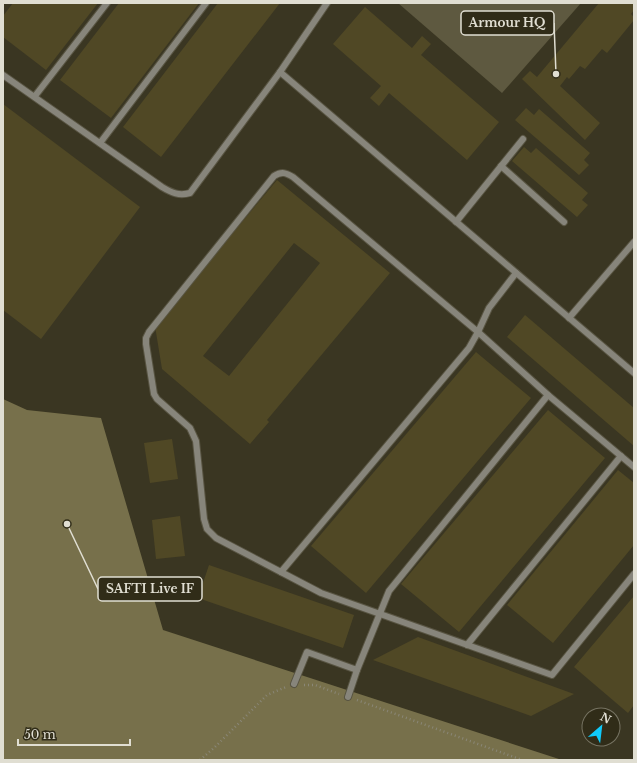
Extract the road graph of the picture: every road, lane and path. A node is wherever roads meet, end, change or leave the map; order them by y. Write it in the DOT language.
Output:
graph roads {
  1 [pos="107,3"];
  2 [pos="206,3"];
  3 [pos="327,3"];
  4 [pos="280,72"];
  5 [pos="3,75"];
  6 [pos="34,96"];
  7 [pos="523,140"];
  8 [pos="100,143"];
  9 [pos="501,166"];
  10 [pos="456,222"];
  11 [pos="564,222"];
  12 [pos="634,242"];
  13 [pos="516,273"];
  14 [pos="569,318"];
  15 [pos="478,332"];
  16 [pos="634,373"];
  17 [pos="548,395"];
  18 [pos="621,456"];
  19 [pos="634,467"];
  20 [pos="282,572"];
  21 [pos="634,574"];
  22 [pos="379,614"];
  23 [pos="467,645"];
  24 [pos="357,670"];
  25 [pos="294,684"];
  26 [pos="348,697"];
  27 [pos="200,760"];
  28 [pos="522,760"];
  1 -- 6 [label="lane"];
  2 -- 8 [label="lane"];
  3 -- 4 [label="lane"];
  4 -- 8 [label="lane"];
  4 -- 10 [label="lane"];
  5 -- 6 [label="lane"];
  6 -- 8 [label="lane"];
  7 -- 9 [label="lane"];
  9 -- 10 [label="lane"];
  9 -- 11 [label="lane"];
  10 -- 13 [label="lane"];
  12 -- 14 [label="lane"];
  13 -- 14 [label="lane"];
  13 -- 15 [label="lane"];
  14 -- 16 [label="lane"];
  15 -- 17 [label="lane"];
  15 -- 20 [label="lane"];
  15 -- 20 [label="lane"];
  17 -- 18 [label="lane"];
  17 -- 22 [label="lane"];
  18 -- 19 [label="lane"];
  18 -- 23 [label="lane"];
  20 -- 22 [label="lane"];
  21 -- 23 [label="lane"];
  22 -- 23 [label="lane"];
  22 -- 24 [label="lane"];
  24 -- 25 [label="lane"];
  24 -- 26 [label="lane"];
  25 -- 26 [label="path"];
  25 -- 27 [label="path"];
  26 -- 28 [label="path"];
}
